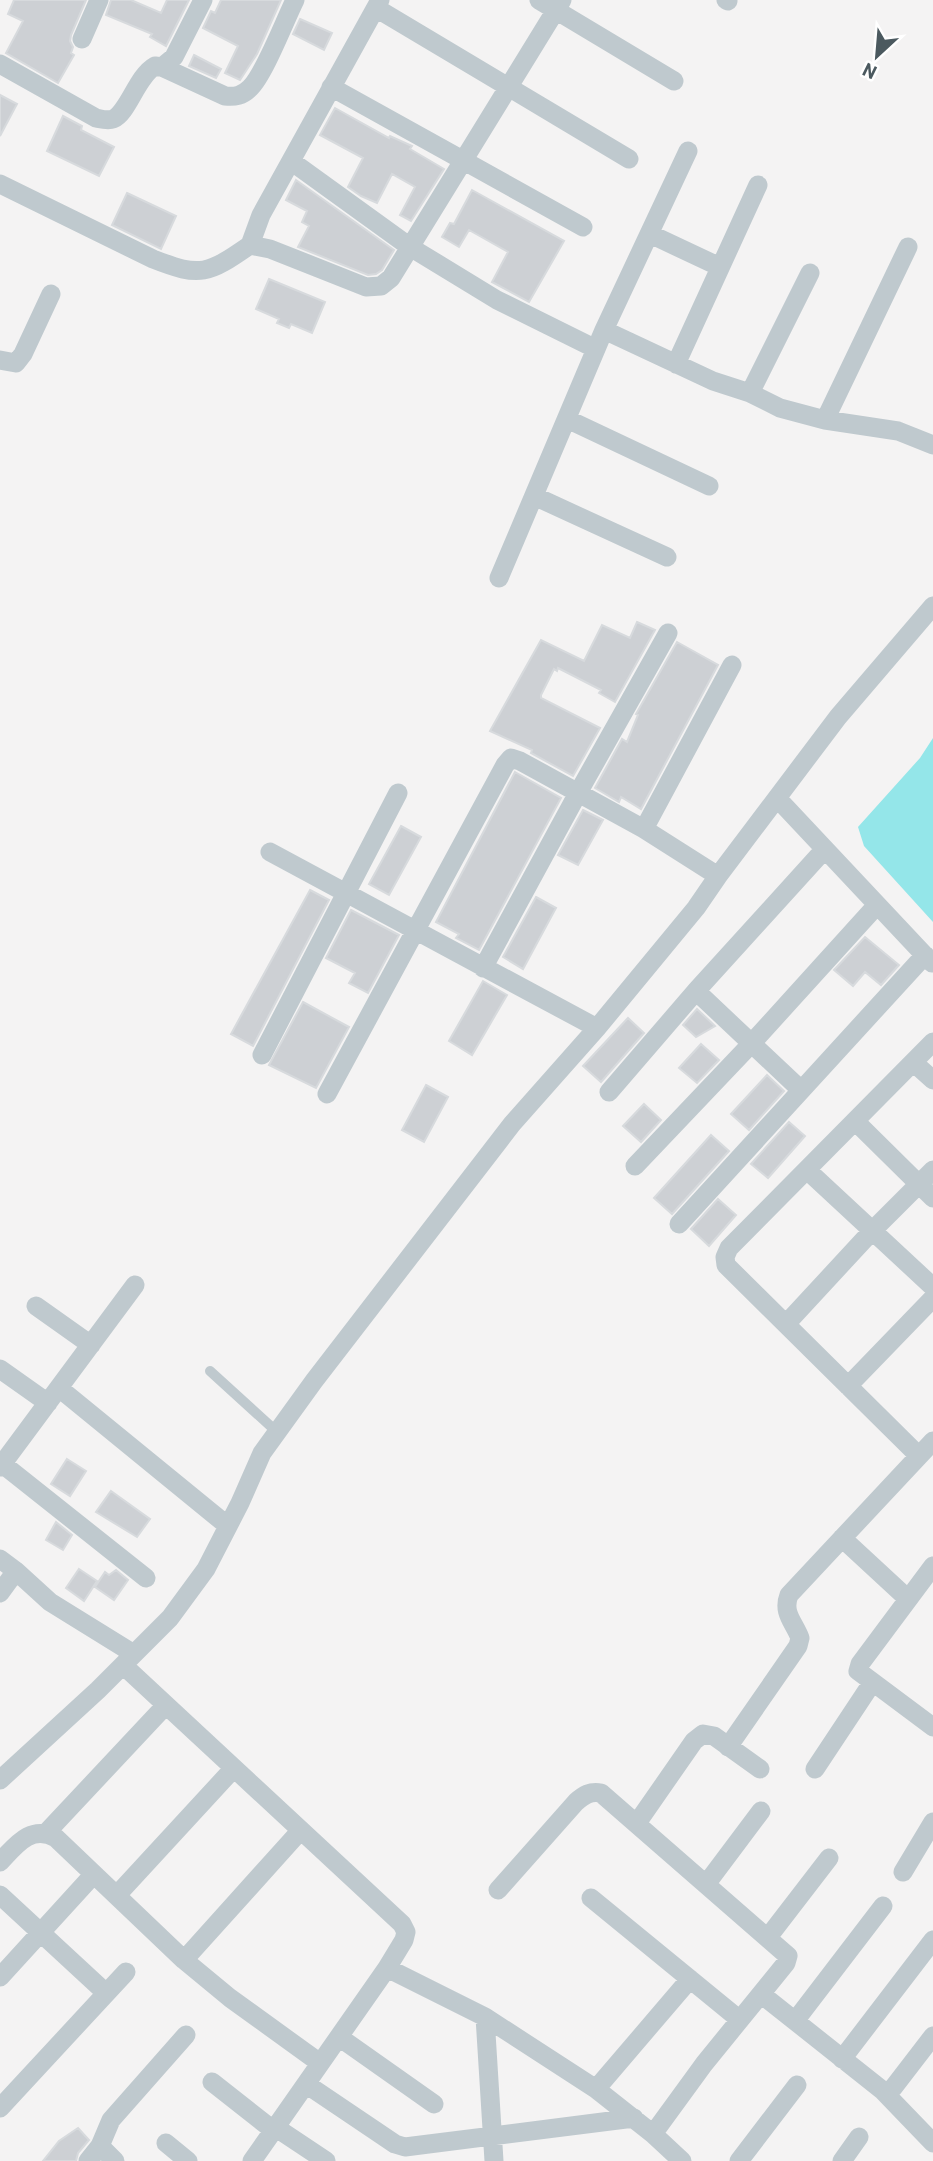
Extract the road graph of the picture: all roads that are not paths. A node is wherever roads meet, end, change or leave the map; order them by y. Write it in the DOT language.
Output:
graph roads {
  1 [pos="99,0"];
  2 [pos="203,0"];
  3 [pos="295,0"];
  4 [pos="552,3"];
  5 [pos="378,4"];
  6 [pos="82,39"];
  7 [pos="0,64"];
  8 [pos="162,67"];
  9 [pos="674,81"];
  10 [pos="509,86"];
  11 [pos="331,87"];
  12 [pos="688,151"];
  13 [pos="629,159"];
  14 [pos="462,160"];
  15 [pos="290,161"];
  16 [pos="0,184"];
  17 [pos="758,186"];
  18 [pos="583,227"];
  19 [pos="650,234"];
  20 [pos="250,245"];
  21 [pos="410,247"];
  22 [pos="908,247"];
  23 [pos="720,267"];
  24 [pos="810,273"];
  25 [pos="51,294"];
  26 [pos="604,330"];
  27 [pos="596,349"];
  28 [pos="0,360"];
  29 [pos="676,363"];
  30 [pos="750,393"];
  31 [pos="567,419"];
  32 [pos="825,420"];
  33 [pos="933,445"];
  34 [pos="709,486"];
  35 [pos="534,496"];
  36 [pos="667,557"];
  37 [pos="499,578"];
  38 [pos="933,606"];
  39 [pos="668,633"];
  40 [pos="732,665"];
  41 [pos="398,793"];
  42 [pos="578,793"];
  43 [pos="777,798"];
  44 [pos="644,829"];
  45 [pos="824,850"];
  46 [pos="270,852"];
  47 [pos="718,876"];
  48 [pos="345,892"];
  49 [pos="877,905"];
  50 [pos="413,930"];
  51 [pos="929,960"];
  52 [pos="483,968"];
  53 [pos="696,991"];
  54 [pos="597,1028"];
  55 [pos="933,1042"];
  56 [pos="751,1044"];
  57 [pos="262,1055"];
  58 [pos="913,1062"];
  59 [pos="933,1080"];
  60 [pos="801,1090"];
  61 [pos="609,1092"];
  62 [pos="327,1094"];
  63 [pos="855,1121"];
  64 [pos="635,1166"];
  65 [pos="807,1170"];
  66 [pos="928,1184"];
  67 [pos="679,1223"];
  68 [pos="872,1231"];
  69 [pos="135,1285"];
  70 [pos="933,1287"];
  71 [pos="933,1298"];
  72 [pos="36,1306"];
  73 [pos="786,1324"];
  74 [pos="91,1345"];
  75 [pos="0,1369"];
  76 [pos="210,1371"];
  77 [pos="848,1386"];
  78 [pos="53,1396"];
  79 [pos="277,1432"];
  80 [pos="933,1441"];
  81 [pos="919,1456"];
  82 [pos="1,1464"];
  83 [pos="228,1527"];
  84 [pos="842,1538"];
  85 [pos="0,1559"];
  86 [pos="933,1566"];
  87 [pos="16,1571"];
  88 [pos="146,1578"];
  89 [pos="0,1593"];
  90 [pos="908,1599"];
  91 [pos="128,1659"];
  92 [pos="872,1683"];
  93 [pos="166,1705"];
  94 [pos="931,1721"];
  95 [pos="728,1746"];
  96 [pos="234,1768"];
  97 [pos="760,1769"];
  98 [pos="815,1769"];
  99 [pos="0,1780"];
  100 [pos="761,1811"];
  101 [pos="933,1822"];
  102 [pos="637,1823"];
  103 [pos="301,1830"];
  104 [pos="46,1833"];
  105 [pos="829,1858"];
  106 [pos="0,1862"];
  107 [pos="903,1872"];
  108 [pos="94,1874"];
  109 [pos="707,1883"];
  110 [pos="498,1890"];
  111 [pos="0,1895"];
  112 [pos="117,1895"];
  113 [pos="591,1898"];
  114 [pos="883,1906"];
  115 [pos="41,1933"];
  116 [pos="769,1936"];
  117 [pos="933,1940"];
  118 [pos="184,1960"];
  119 [pos="387,1968"];
  120 [pos="126,1972"];
  121 [pos="0,1977"];
  122 [pos="690,1979"];
  123 [pos="106,1993"];
  124 [pos="761,1994"];
  125 [pos="485,2017"];
  126 [pos="740,2020"];
  127 [pos="795,2021"];
  128 [pos="186,2035"];
  129 [pos="933,2036"];
  130 [pos="339,2037"];
  131 [pos="842,2059"];
  132 [pos="320,2063"];
  133 [pos="212,2082"];
  134 [pos="306,2084"];
  135 [pos="797,2085"];
  136 [pos="596,2089"];
  137 [pos="882,2090"];
  138 [pos="434,2104"];
  139 [pos="0,2108"];
  140 [pos="634,2119"];
  141 [pos="274,2129"];
  142 [pos="653,2134"];
  143 [pos="492,2137"];
  144 [pos="859,2137"];
  145 [pos="166,2143"];
  146 [pos="933,2143"];
  147 [pos="100,2146"];
  148 [pos="88,2161"];
  149 [pos="115,2161"];
  150 [pos="188,2161"];
  151 [pos="252,2161"];
  152 [pos="326,2161"];
  153 [pos="494,2161"];
  154 [pos="682,2161"];
  155 [pos="739,2161"];
  156 [pos="842,2161"];
  1 -- 6 [label="street"];
  2 -- 8 [label="street"];
  3 -- 8 [label="street"];
  4 -- 9 [label="street"];
  4 -- 10 [label="street"];
  5 -- 10 [label="street"];
  5 -- 11 [label="street"];
  7 -- 8 [label="street"];
  10 -- 13 [label="street"];
  10 -- 14 [label="street"];
  11 -- 14 [label="street"];
  11 -- 15 [label="street"];
  12 -- 19 [label="street"];
  14 -- 18 [label="street"];
  14 -- 21 [label="street"];
  15 -- 20 [label="street"];
  15 -- 21 [label="street"];
  16 -- 20 [label="street"];
  17 -- 23 [label="street"];
  19 -- 23 [label="street"];
  19 -- 26 [label="street"];
  20 -- 21 [label="street"];
  21 -- 27 [label="street"];
  22 -- 32 [label="street"];
  23 -- 29 [label="street"];
  24 -- 30 [label="street"];
  25 -- 28 [label="street"];
  26 -- 27 [label="street"];
  26 -- 29 [label="street"];
  27 -- 31 [label="street"];
  29 -- 30 [label="street"];
  30 -- 32 [label="street"];
  31 -- 34 [label="street"];
  31 -- 35 [label="street"];
  32 -- 33 [label="street"];
  35 -- 36 [label="street"];
  35 -- 37 [label="street"];
  38 -- 43 [label="street"];
  39 -- 42 [label="street"];
  40 -- 44 [label="street"];
  41 -- 48 [label="street"];
  42 -- 44 [label="street"];
  42 -- 50 [label="street"];
  42 -- 52 [label="street"];
  43 -- 45 [label="street"];
  43 -- 47 [label="street"];
  44 -- 47 [label="street"];
  45 -- 49 [label="street"];
  45 -- 53 [label="street"];
  46 -- 48 [label="street"];
  47 -- 54 [label="street"];
  48 -- 50 [label="street"];
  48 -- 57 [label="street"];
  49 -- 51 [label="street"];
  49 -- 56 [label="street"];
  50 -- 52 [label="street"];
  50 -- 62 [label="street"];
  51 -- 60 [label="street"];
  52 -- 54 [label="street"];
  53 -- 56 [label="street"];
  53 -- 61 [label="street"];
  54 -- 79 [label="street"];
  55 -- 58 [label="street"];
  56 -- 60 [label="street"];
  56 -- 64 [label="street"];
  58 -- 59 [label="street"];
  58 -- 63 [label="street"];
  60 -- 67 [label="street"];
  63 -- 65 [label="street"];
  63 -- 66 [label="street"];
  65 -- 68 [label="street"];
  65 -- 73 [label="street"];
  66 -- 68 [label="street"];
  68 -- 70 [label="street"];
  68 -- 73 [label="street"];
  69 -- 74 [label="street"];
  71 -- 77 [label="street"];
  72 -- 74 [label="street"];
  73 -- 77 [label="street"];
  74 -- 78 [label="street"];
  75 -- 78 [label="street"];
  76 -- 79 [label="lane"];
  77 -- 81 [label="street"];
  78 -- 82 [label="street"];
  78 -- 83 [label="street"];
  79 -- 83 [label="street"];
  80 -- 81 [label="street"];
  81 -- 84 [label="street"];
  82 -- 88 [label="street"];
  83 -- 91 [label="street"];
  84 -- 90 [label="street"];
  84 -- 95 [label="street"];
  85 -- 87 [label="street"];
  86 -- 90 [label="street"];
  87 -- 89 [label="street"];
  87 -- 91 [label="street"];
  90 -- 92 [label="street"];
  91 -- 93 [label="street"];
  91 -- 99 [label="street"];
  92 -- 94 [label="street"];
  92 -- 98 [label="street"];
  93 -- 96 [label="street"];
  93 -- 104 [label="street"];
  95 -- 97 [label="street"];
  95 -- 102 [label="street"];
  96 -- 103 [label="street"];
  96 -- 112 [label="street"];
  100 -- 109 [label="street"];
  101 -- 107 [label="street"];
  102 -- 109 [label="street"];
  102 -- 110 [label="street"];
  103 -- 118 [label="street"];
  103 -- 119 [label="street"];
  104 -- 106 [label="street"];
  104 -- 108 [label="street"];
  105 -- 116 [label="street"];
  108 -- 112 [label="street"];
  108 -- 115 [label="street"];
  109 -- 116 [label="street"];
  111 -- 115 [label="street"];
  112 -- 118 [label="street"];
  113 -- 122 [label="street"];
  114 -- 127 [label="street"];
  115 -- 121 [label="street"];
  115 -- 123 [label="street"];
  116 -- 124 [label="street"];
  117 -- 131 [label="street"];
  118 -- 132 [label="street"];
  119 -- 125 [label="street"];
  119 -- 130 [label="street"];
  120 -- 123 [label="street"];
  122 -- 126 [label="street"];
  122 -- 136 [label="street"];
  123 -- 139 [label="street"];
  124 -- 126 [label="street"];
  124 -- 127 [label="street"];
  125 -- 136 [label="street"];
  125 -- 143 [label="street"];
  126 -- 142 [label="street"];
  127 -- 131 [label="street"];
  128 -- 147 [label="street"];
  129 -- 137 [label="street"];
  130 -- 132 [label="street"];
  130 -- 138 [label="street"];
  131 -- 137 [label="street"];
  132 -- 134 [label="street"];
  133 -- 141 [label="street"];
  134 -- 141 [label="street"];
  134 -- 143 [label="street"];
  135 -- 155 [label="street"];
  136 -- 140 [label="street"];
  137 -- 146 [label="street"];
  140 -- 142 [label="street"];
  140 -- 143 [label="street"];
  141 -- 151 [label="street"];
  141 -- 152 [label="street"];
  142 -- 154 [label="street"];
  143 -- 153 [label="street"];
  144 -- 156 [label="street"];
  145 -- 150 [label="street"];
  147 -- 148 [label="street"];
  147 -- 149 [label="street"];
}
